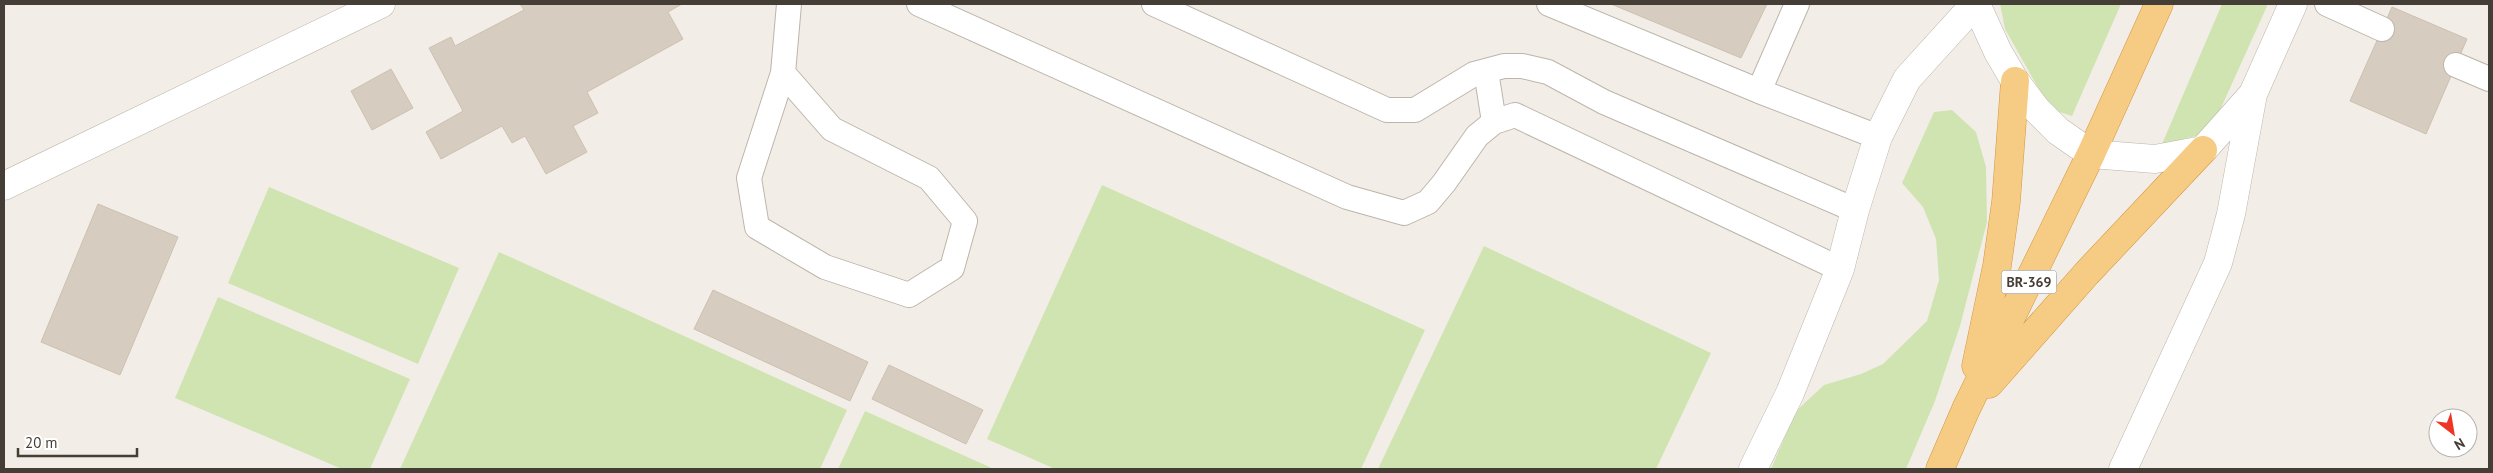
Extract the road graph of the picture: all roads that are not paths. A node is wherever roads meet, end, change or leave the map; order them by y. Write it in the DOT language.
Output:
graph roads {
  1 [pos="381,4"];
  2 [pos="789,4"];
  3 [pos="919,4"];
  4 [pos="1154,4"];
  5 [pos="1549,4"];
  6 [pos="1797,4"];
  7 [pos="1975,4"];
  8 [pos="2159,4"];
  9 [pos="2293,4"];
  10 [pos="2327,4"];
  11 [pos="353,9"];
  12 [pos="2382,29"];
  13 [pos="2456,65"];
  14 [pos="1486,71"];
  15 [pos="783,73"];
  16 [pos="2489,78"];
  17 [pos="2015,81"];
  18 [pos="1759,91"];
  19 [pos="2253,94"];
  20 [pos="1494,122"];
  21 [pos="1878,137"];
  22 [pos="2203,150"];
  23 [pos="2091,154"];
  24 [pos="4,186"];
  25 [pos="1855,210"];
  26 [pos="1840,269"];
  27 [pos="1966,409"];
  28 [pos="1753,469"];
  29 [pos="1940,469"];
  30 [pos="2123,469"];
  1 -- 11 [label="street"];
  2 -- 15 [label="lane"];
  3 -- 20 [label="lane"];
  4 -- 14 [label="lane"];
  5 -- 18 [label="lane"];
  6 -- 18 [label="lane"];
  7 -- 17 [label="street"];
  7 -- 21 [label="street"];
  8 -- 23 [label="highway, BR-369"];
  9 -- 19 [label="street"];
  10 -- 12 [label="lane"];
  11 -- 24 [label="street"];
  13 -- 16 [label="lane"];
  14 -- 20 [label="lane"];
  14 -- 25 [label="lane"];
  15 -- 15 [label="lane"];
  17 -- 23 [label="street"];
  17 -- 27 [label="highway"];
  18 -- 21 [label="lane"];
  19 -- 22 [label="street"];
  19 -- 30 [label="street"];
  20 -- 26 [label="lane"];
  21 -- 25 [label="street"];
  22 -- 23 [label="street"];
  22 -- 27 [label="highway"];
  23 -- 27 [label="highway, BR-369"];
  25 -- 26 [label="street"];
  26 -- 28 [label="street"];
  27 -- 29 [label="highway, BR-369"];
}
